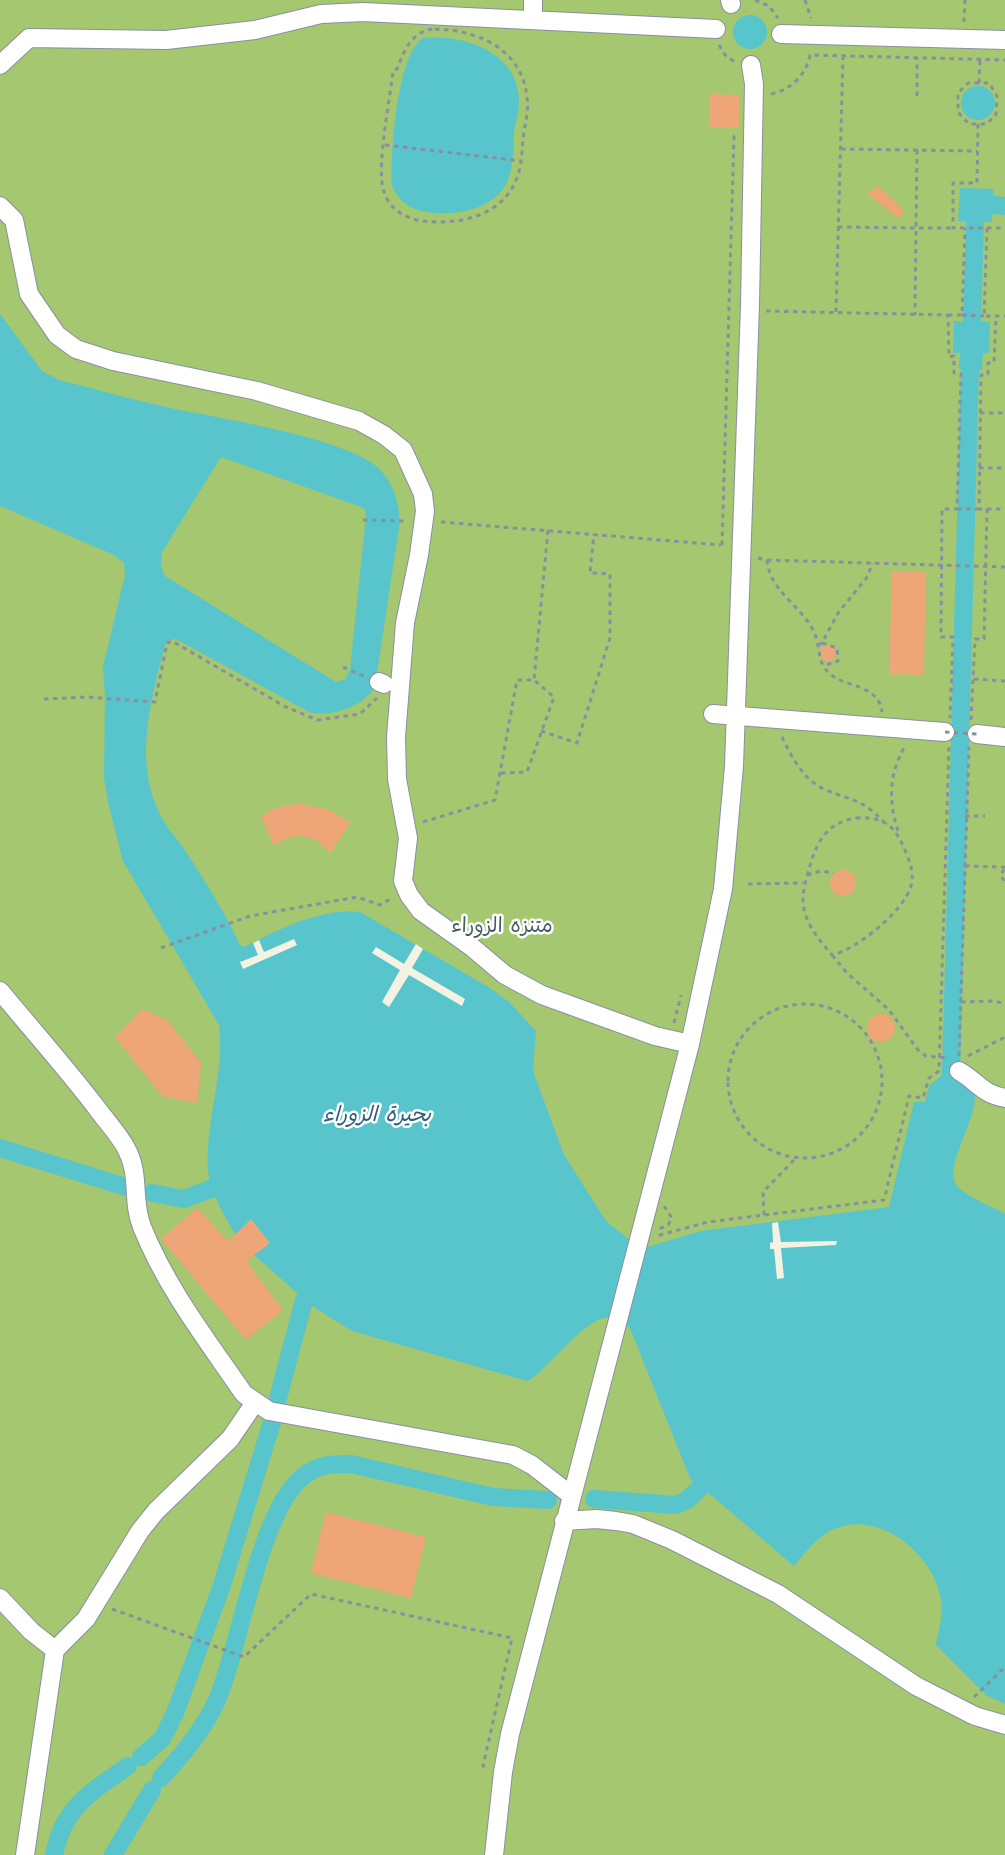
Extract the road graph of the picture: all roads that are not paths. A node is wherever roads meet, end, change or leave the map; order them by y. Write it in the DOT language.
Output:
graph roads {
  1 [pos="533,0"];
  2 [pos="533,19"];
  3 [pos="716,29"];
  4 [pos="781,34"];
  5 [pos="1005,40"];
  6 [pos="750,64"];
  7 [pos="0,65"];
  8 [pos="0,206"];
  9 [pos="713,714"];
  10 [pos="734,715"];
  11 [pos="948,736"];
  12 [pos="1005,737"];
  13 [pos="972,738"];
  14 [pos="0,992"];
  15 [pos="690,1044"];
  16 [pos="959,1065"];
  17 [pos="1005,1098"];
  18 [pos="254,1404"];
  19 [pos="572,1496"];
  20 [pos="564,1521"];
  21 [pos="0,1598"];
  22 [pos="55,1650"];
  23 [pos="1005,1725"];
  24 [pos="25,1855"];
  25 [pos="495,1855"];
  1 -- 2 [label="street"];
  2 -- 3 [label="street"];
  2 -- 7 [label="street"];
  4 -- 5 [label="street"];
  6 -- 10 [label="street"];
  8 -- 15 [label="street"];
  9 -- 10 [label="street"];
  10 -- 11 [label="street"];
  10 -- 15 [label="street"];
  12 -- 13 [label="street"];
  14 -- 18 [label="street"];
  15 -- 19 [label="street"];
  16 -- 17 [label="street"];
  18 -- 19 [label="street"];
  18 -- 22 [label="street"];
  19 -- 20 [label="street"];
  20 -- 23 [label="street"];
  20 -- 25 [label="street"];
  21 -- 22 [label="street"];
  22 -- 24 [label="street"];
}
